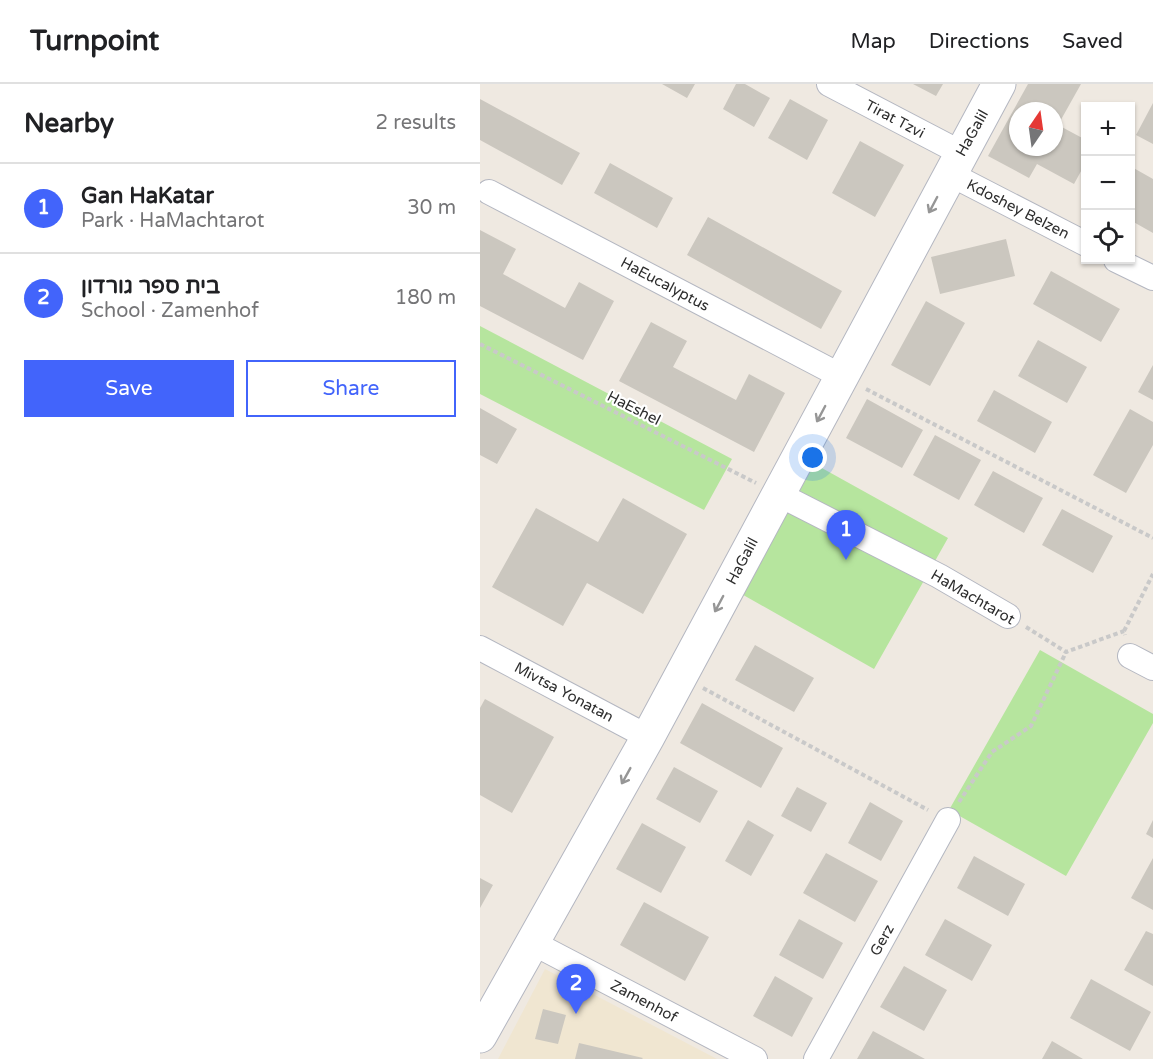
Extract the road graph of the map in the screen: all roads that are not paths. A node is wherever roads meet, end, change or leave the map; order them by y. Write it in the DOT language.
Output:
graph roads {
  1 [pos="829,84"];
  2 [pos="999,84"];
  3 [pos="955,164"];
  4 [pos="489,192"];
  5 [pos="1081,241"];
  6 [pos="1124,264"];
  7 [pos="1153,278"];
  8 [pos="841,376"];
  9 [pos="778,494"];
  10 [pos="1008,616"];
  11 [pos="480,648"];
  12 [pos="1130,656"];
  13 [pos="1153,668"];
  14 [pos="648,737"];
  15 [pos="948,820"];
  16 [pos="533,943"];
  17 [pos="482,1026"];
  18 [pos="755,1059"];
  19 [pos="816,1059"];
  1 -- 3 [label="street, Tirat Tzvi"];
  2 -- 3 [label="street, HaGalil"];
  3 -- 5 [label="street, Kdoshey Belzen"];
  3 -- 8 [label="street, HaGalil, one-way"];
  4 -- 8 [label="street, HaEucalyptus"];
  6 -- 7 [label="street"];
  8 -- 9 [label="street, HaGalil, one-way"];
  9 -- 10 [label="street, HaMachtarot"];
  9 -- 14 [label="street, HaGalil, one-way"];
  11 -- 14 [label="street, Mivtsa Yonatan"];
  12 -- 13 [label="street"];
  14 -- 16 [label="street, HaGalil, one-way"];
  15 -- 19 [label="street, Gerz"];
  16 -- 17 [label="street, HaGalil"];
  16 -- 18 [label="street, Zamenhof"];
}
